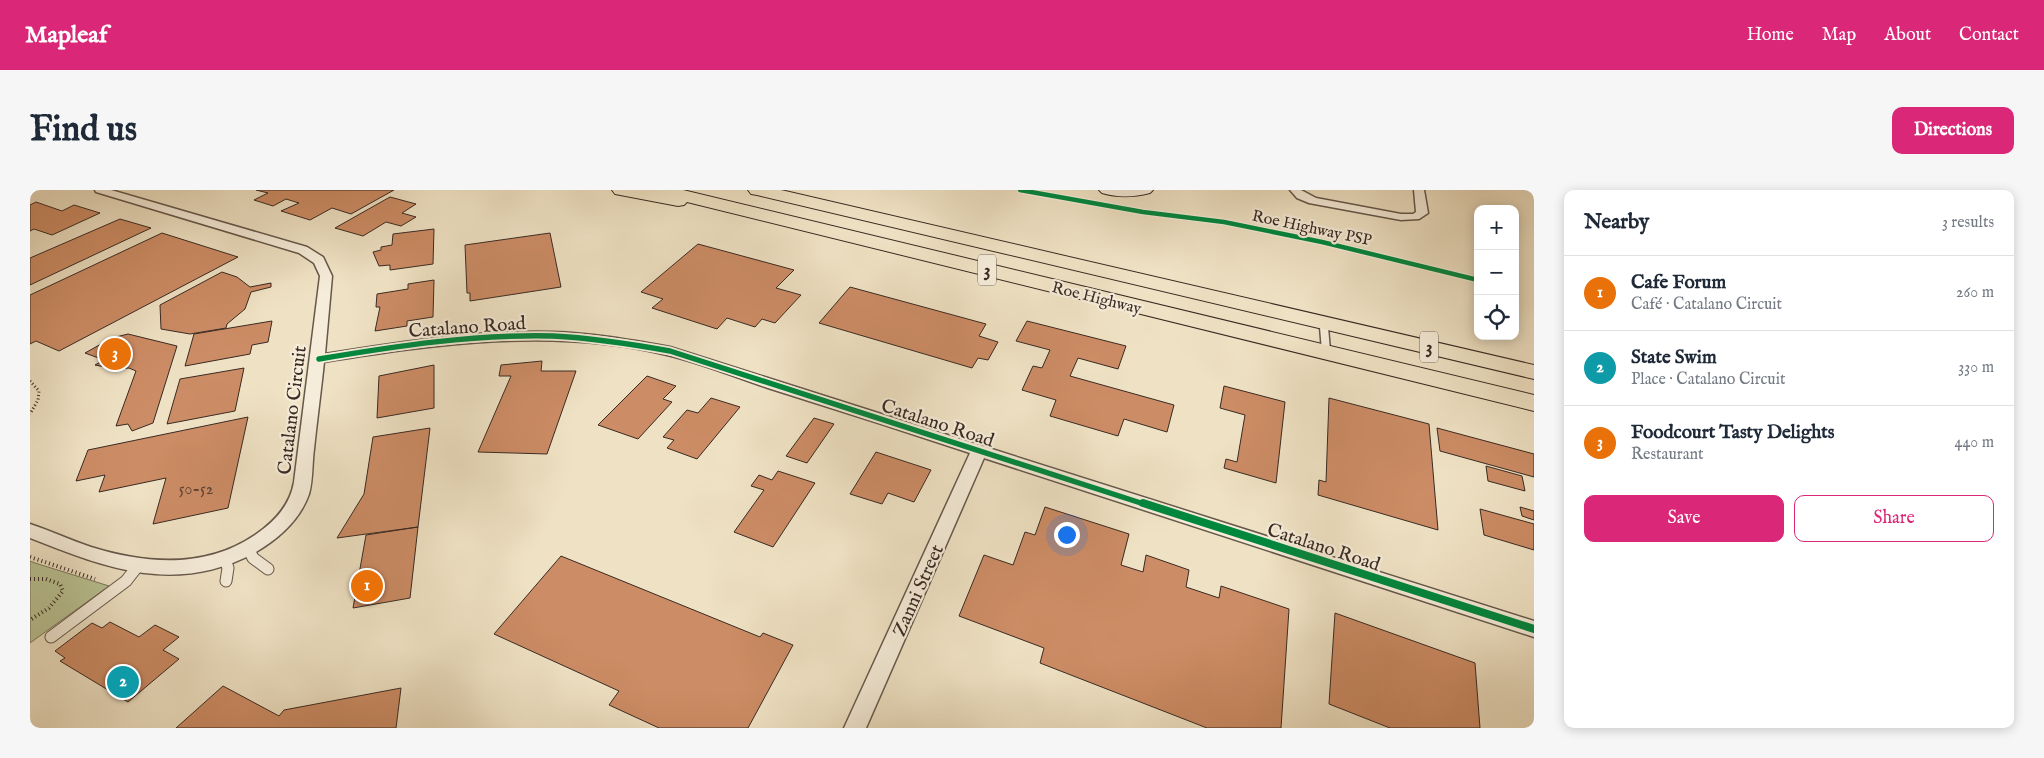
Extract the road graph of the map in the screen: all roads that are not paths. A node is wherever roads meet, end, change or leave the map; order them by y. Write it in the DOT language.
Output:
graph roads {
  1 [pos="100,190"];
  2 [pos="621,190"];
  3 [pos="660,190"];
  4 [pos="757,190"];
  5 [pos="775,190"];
  6 [pos="1107,190"];
  7 [pos="1144,190"];
  8 [pos="1295,190"];
  9 [pos="1419,190"];
  10 [pos="850,211"];
  11 [pos="793,222"];
  12 [pos="1324,323"];
  13 [pos="1326,351"];
  14 [pos="319,358"];
  15 [pos="1534,372"];
  16 [pos="1534,403"];
  17 [pos="979,451"];
  18 [pos="30,531"];
  19 [pos="248,548"];
  20 [pos="225,559"];
  21 [pos="137,567"];
  22 [pos="268,569"];
  23 [pos="226,581"];
  24 [pos="107,596"];
  25 [pos="118,599"];
  26 [pos="1534,629"];
  27 [pos="51,637"];
  28 [pos="855,728"];
  1 -- 14 [label="street, Catalano Circuit"];
  2 -- 11 [label="highway"];
  3 -- 11 [label="highway, Roe Highway / 3"];
  4 -- 10 [label="highway, Roe Highway / 3"];
  5 -- 10 [label="highway"];
  6 -- 7 [label="street"];
  8 -- 9 [label="street"];
  10 -- 12 [label="highway, Roe Highway / 3"];
  11 -- 13 [label="highway, Roe Highway / 3"];
  12 -- 13 [label="lane"];
  12 -- 15 [label="highway, Roe Highway / 3"];
  13 -- 16 [label="highway, Roe Highway / 3"];
  14 -- 17 [label="street, Catalano Road"];
  14 -- 19 [label="street, Catalano Circuit"];
  17 -- 26 [label="street, Catalano Road"];
  17 -- 28 [label="street, Zanni Street"];
  18 -- 21 [label="street, Catalano Circuit"];
  19 -- 20 [label="street, Catalano Circuit"];
  19 -- 22 [label="lane"];
  20 -- 21 [label="street, Catalano Circuit"];
  20 -- 23 [label="lane"];
  21 -- 24 [label="lane"];
  24 -- 25 [label="lane"];
  24 -- 27 [label="lane"];
}
